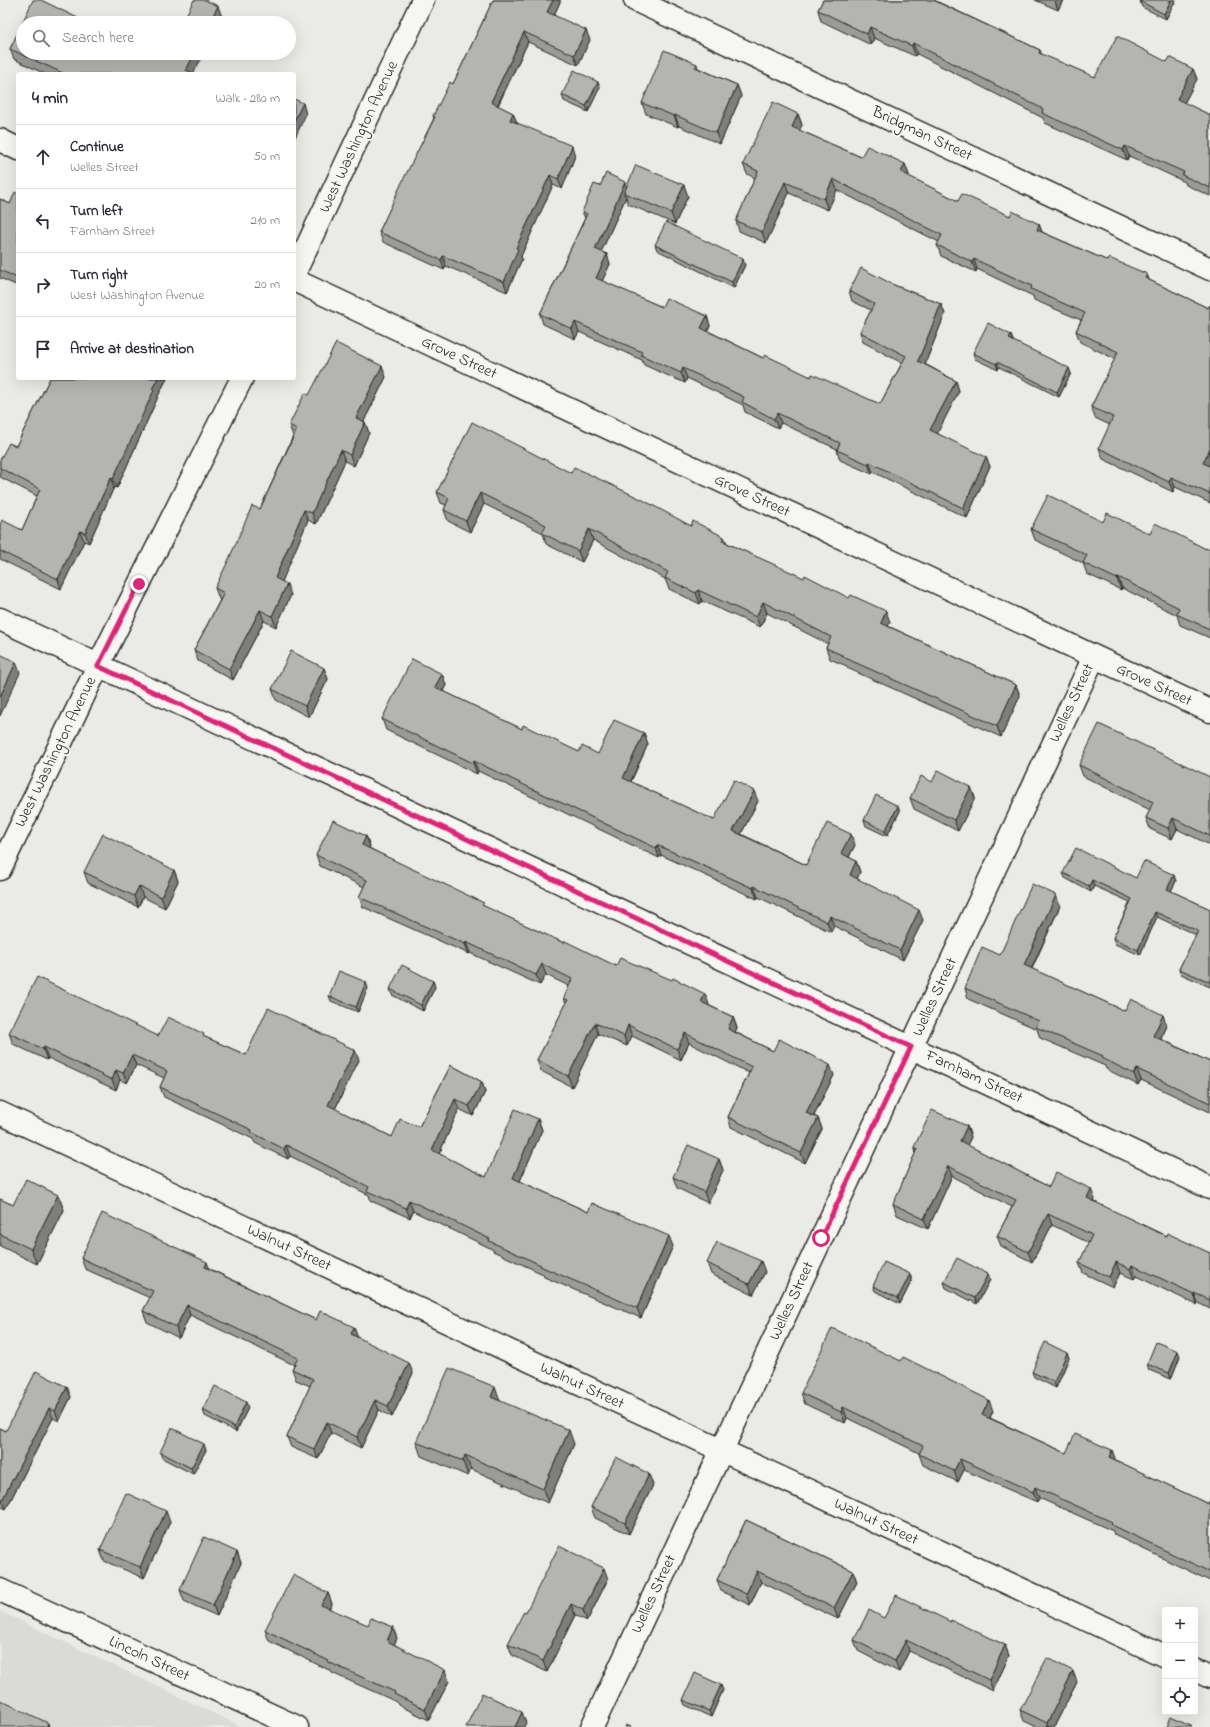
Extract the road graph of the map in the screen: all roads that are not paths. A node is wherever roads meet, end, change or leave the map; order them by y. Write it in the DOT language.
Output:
graph roads {
  1 [pos="423,0"];
  2 [pos="635,0"];
  3 [pos="0,140"];
  4 [pos="16,148"];
  5 [pos="1210,269"];
  6 [pos="296,270"];
  7 [pos="296,281"];
  8 [pos="241,380"];
  9 [pos="0,619"];
  10 [pos="1094,657"];
  11 [pos="98,666"];
  12 [pos="1210,711"];
  13 [pos="0,869"];
  14 [pos="911,1047"];
  15 [pos="0,1113"];
  16 [pos="1210,1188"];
  17 [pos="721,1450"];
  18 [pos="0,1590"];
  19 [pos="1162,1655"];
  20 [pos="1198,1671"];
  21 [pos="1210,1677"];
  22 [pos="297,1727"];
  23 [pos="592,1727"];
  1 -- 6 [label="street, West Washington Avenue"];
  2 -- 5 [label="street, Bridgman Street"];
  3 -- 4 [label="street"];
  7 -- 10 [label="street, Grove Street"];
  8 -- 11 [label="street, West Washington Avenue"];
  9 -- 11 [label="street, Farnham Street"];
  10 -- 12 [label="street, Grove Street"];
  10 -- 14 [label="street, Welles Street"];
  11 -- 13 [label="street, West Washington Avenue"];
  11 -- 14 [label="street, Farnham Street"];
  14 -- 16 [label="street, Farnham Street"];
  14 -- 17 [label="street, Welles Street"];
  15 -- 17 [label="street, Walnut Street"];
  17 -- 19 [label="street, Walnut Street"];
  17 -- 23 [label="street, Welles Street"];
  18 -- 22 [label="street, Lincoln Street"];
  20 -- 21 [label="street"];
}
